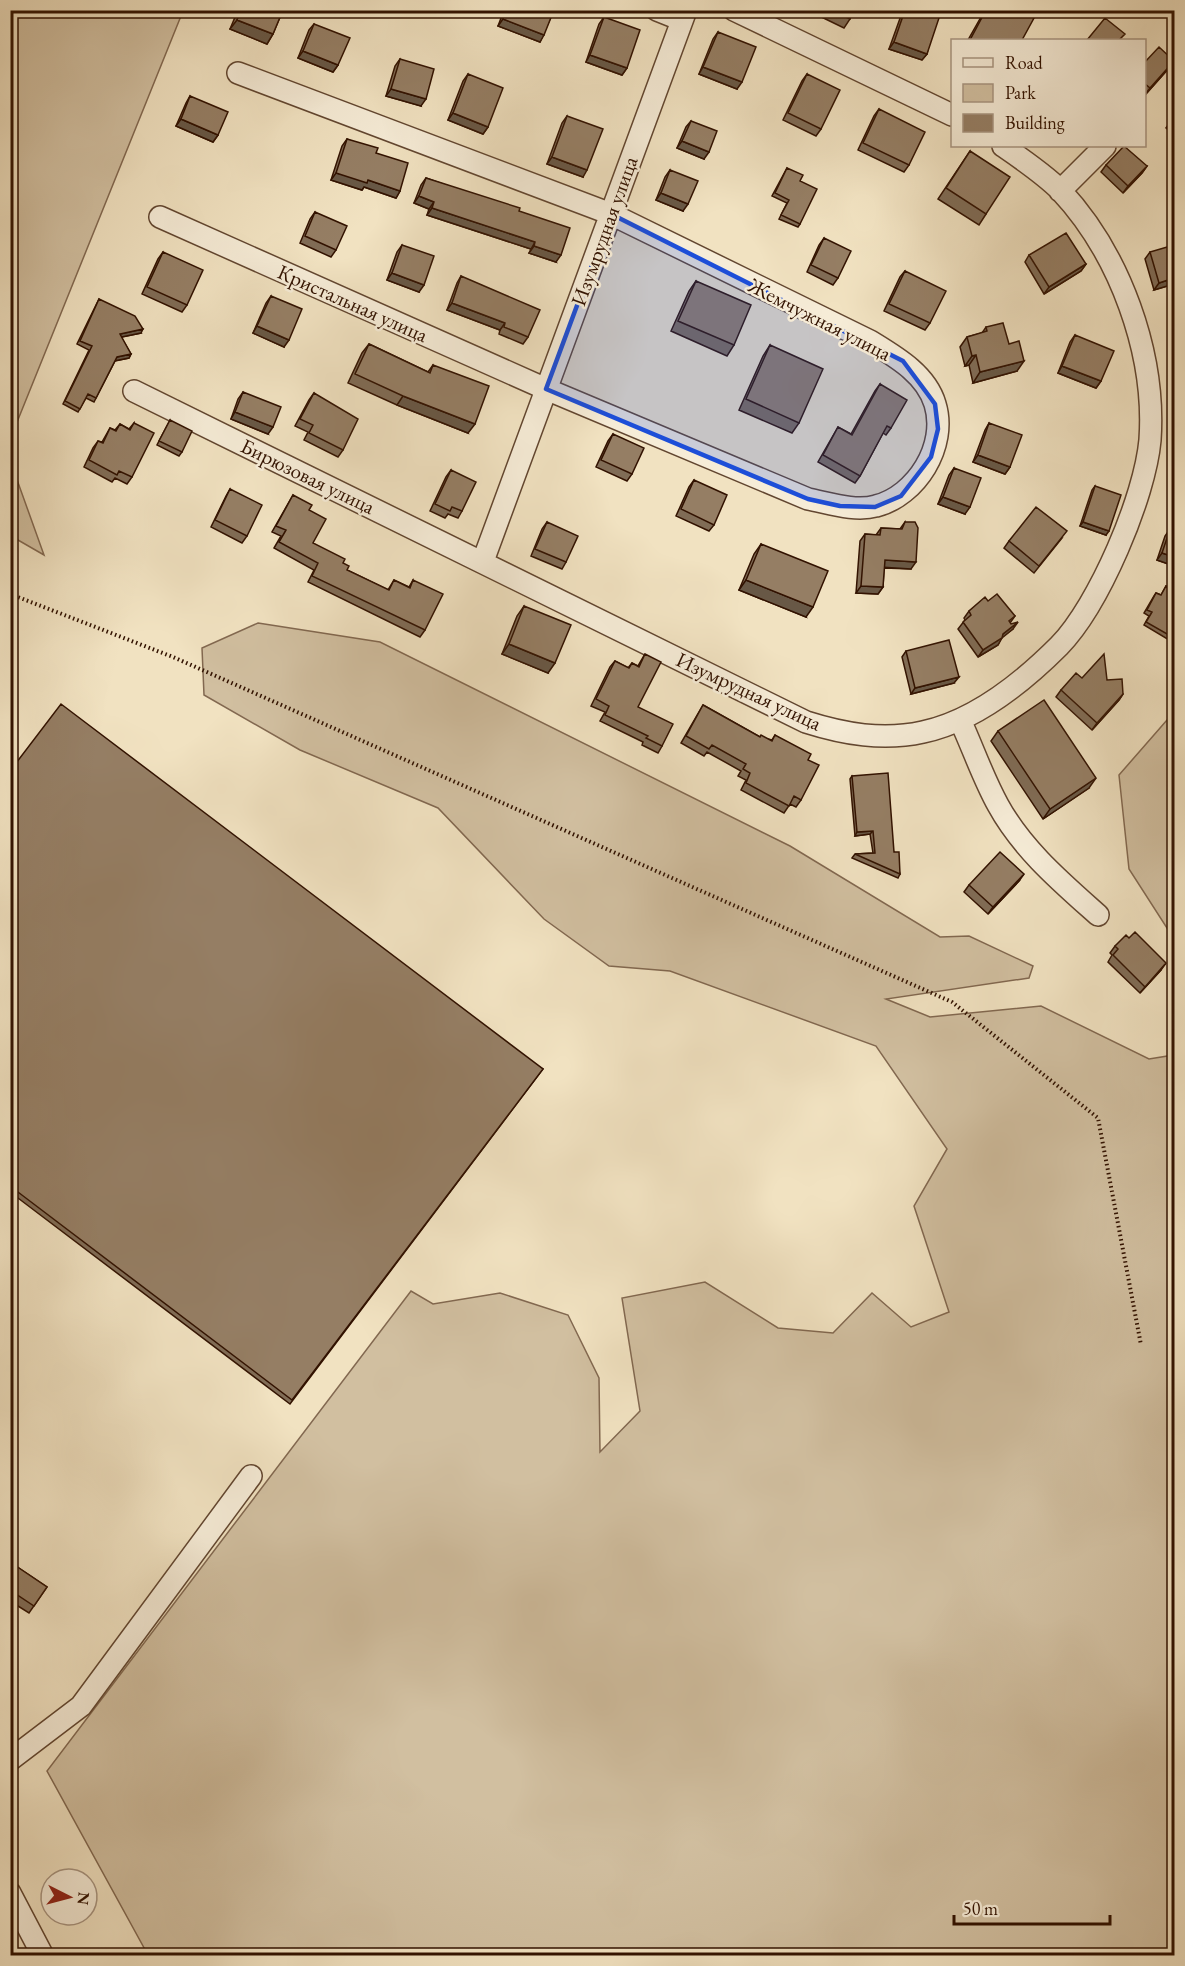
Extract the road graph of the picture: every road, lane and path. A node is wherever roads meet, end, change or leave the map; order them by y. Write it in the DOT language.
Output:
graph roads {
  1 [pos="657,10"];
  2 [pos="734,10"];
  3 [pos="684,15"];
  4 [pos="238,74"];
  5 [pos="951,115"];
  6 [pos="1004,147"];
  7 [pos="1104,147"];
  8 [pos="1060,190"];
  9 [pos="610,214"];
  10 [pos="160,217"];
  11 [pos="546,389"];
  12 [pos="134,391"];
  13 [pos="483,561"];
  14 [pos="10,594"];
  15 [pos="960,720"];
  16 [pos="1098,915"];
  17 [pos="1141,1345"];
  18 [pos="251,1476"];
  19 [pos="10,1760"];
  20 [pos="10,1893"];
  21 [pos="43,1956"];
  1 -- 3 [label="street"];
  2 -- 5 [label="street"];
  3 -- 9 [label="street, Изумрудная улица"];
  4 -- 9 [label="street, Жемчужная улица"];
  6 -- 8 [label="street, Изумрудная улица"];
  7 -- 8 [label="street"];
  8 -- 15 [label="street, Изумрудная улица"];
  9 -- 11 [label="street, Изумрудная улица"];
  9 -- 11 [label="street, Жемчужная улица"];
  10 -- 11 [label="street, Кристальная улица"];
  11 -- 13 [label="street, Изумрудная улица"];
  12 -- 13 [label="street, Бирюзовая улица"];
  13 -- 15 [label="street, Изумрудная улица"];
  14 -- 17 [label="path"];
  15 -- 16 [label="street"];
  18 -- 19 [label="street"];
  20 -- 21 [label="street"];
}
